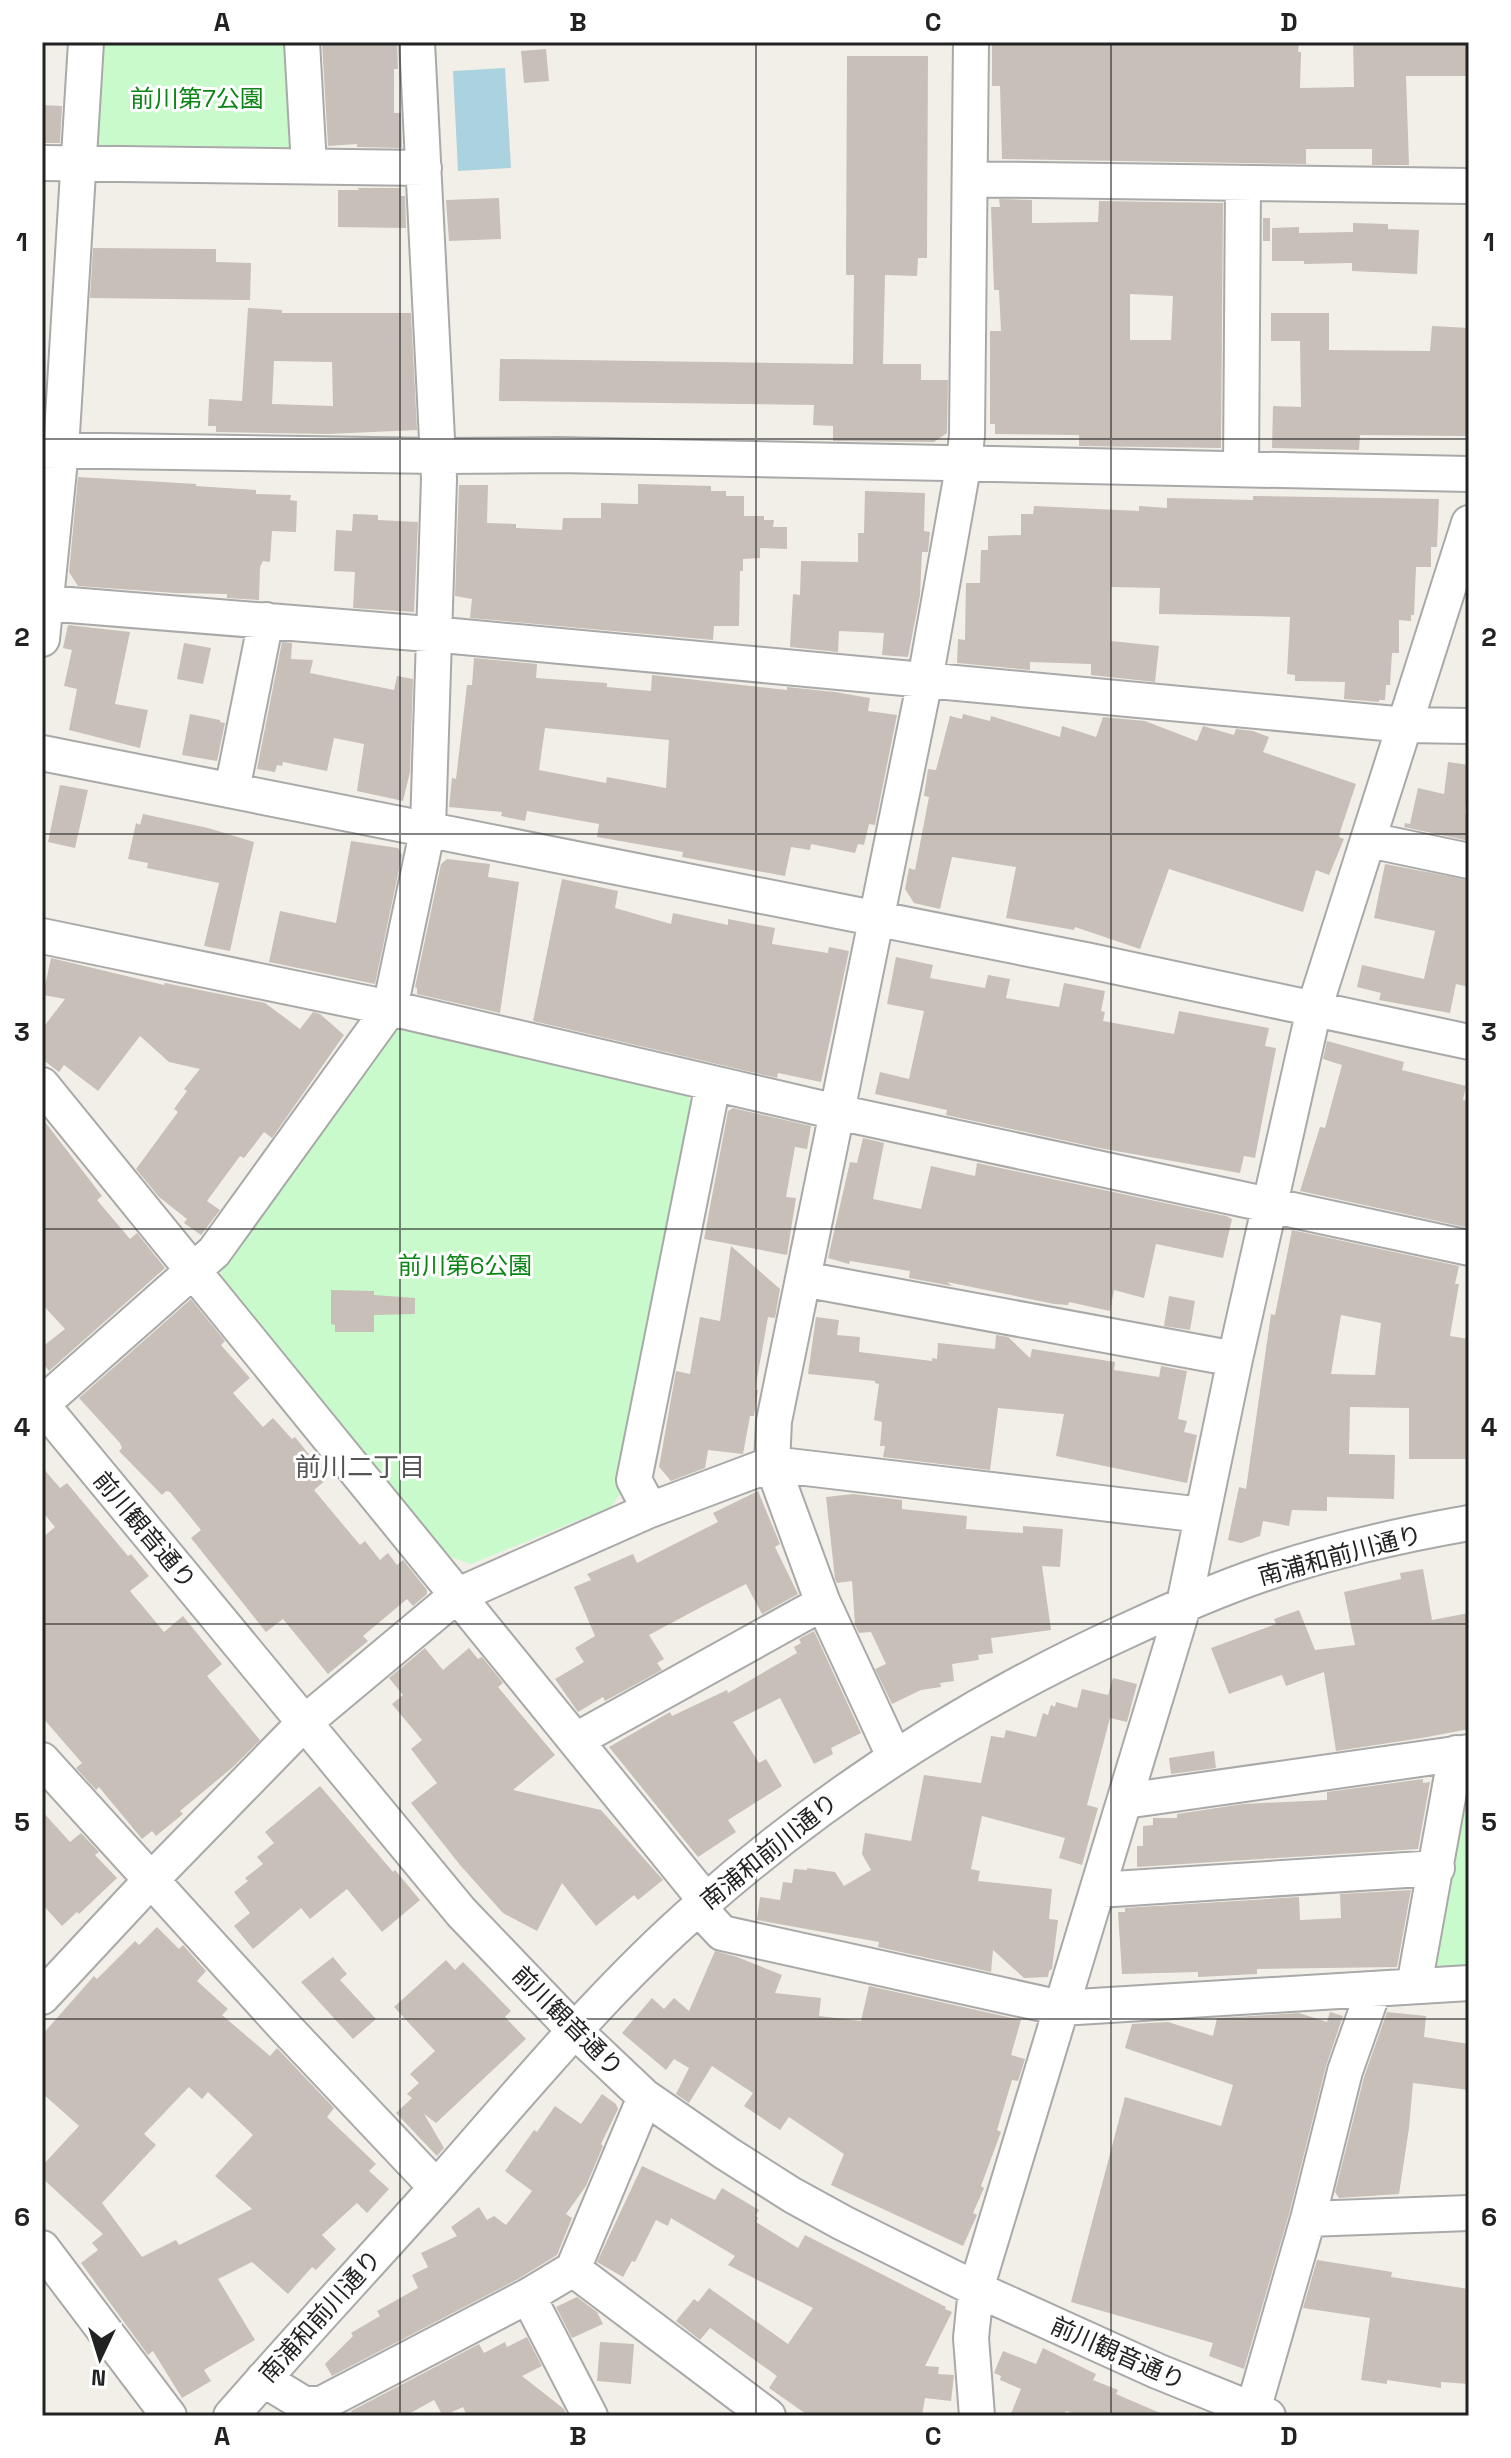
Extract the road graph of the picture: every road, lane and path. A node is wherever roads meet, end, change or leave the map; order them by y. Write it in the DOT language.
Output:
graph roads {
  1 [pos="86,42"];
  2 [pos="302,42"];
  3 [pos="417,42"];
  4 [pos="971,42"];
  5 [pos="42,163"];
  6 [pos="79,164"];
  7 [pos="309,166"];
  8 [pos="424,168"];
  9 [pos="970,179"];
  10 [pos="1243,183"];
  11 [pos="1469,186"];
  12 [pos="52,450"];
  13 [pos="439,456"];
  14 [pos="964,462"];
  15 [pos="1241,469"];
  16 [pos="1469,474"];
  17 [pos="1469,523"];
  18 [pos="45,603"];
  19 [pos="266,620"];
  20 [pos="434,635"];
  21 [pos="42,639"];
  22 [pos="925,680"];
  23 [pos="1406,725"];
  24 [pos="1469,726"];
  25 [pos="42,753"];
  26 [pos="232,790"];
  27 [pos="428,828"];
  28 [pos="1369,840"];
  29 [pos="1469,861"];
  30 [pos="877,920"];
  31 [pos="42,936"];
  32 [pos="390,1008"];
  33 [pos="1314,1009"];
  34 [pos="1469,1042"];
  35 [pos="713,1084"];
  36 [pos="42,1085"];
  37 [pos="837,1112"];
  38 [pos="1269,1205"];
  39 [pos="1469,1248"];
  40 [pos="195,1271"];
  41 [pos="803,1279"];
  42 [pos="1235,1359"];
  43 [pos="42,1405"];
  44 [pos="772,1464"];
  45 [pos="650,1510"];
  46 [pos="1202,1515"];
  47 [pos="1469,1523"];
  48 [pos="456,1596"];
  49 [pos="823,1603"];
  50 [pos="1184,1604"];
  51 [pos="304,1723"];
  52 [pos="576,1740"];
  53 [pos="1463,1753"];
  54 [pos="894,1756"];
  55 [pos="42,1760"];
  56 [pos="1125,1801"];
  57 [pos="1437,1868"];
  58 [pos="151,1880"];
  59 [pos="1098,1890"];
  60 [pos="702,1904"];
  61 [pos="1469,1983"];
  62 [pos="1414,1986"];
  63 [pos="1374,1989"];
  64 [pos="42,1997"];
  65 [pos="1061,2008"];
  66 [pos="574,2030"];
  67 [pos="645,2097"];
  68 [pos="436,2187"];
  69 [pos="1469,2213"];
  70 [pos="1308,2219"];
  71 [pos="42,2248"];
  72 [pos="573,2269"];
  73 [pos="976,2289"];
  74 [pos="528,2296"];
  75 [pos="263,2379"];
  76 [pos="1260,2413"];
  77 [pos="169,2416"];
  78 [pos="231,2416"];
  79 [pos="590,2416"];
  80 [pos="768,2416"];
  81 [pos="977,2416"];
  1 -- 6 [label="street"];
  2 -- 7 [label="street"];
  3 -- 8 [label="street"];
  4 -- 9 [label="street"];
  5 -- 6 [label="street"];
  6 -- 7 [label="street"];
  6 -- 12 [label="street"];
  7 -- 8 [label="street"];
  8 -- 13 [label="street"];
  9 -- 10 [label="street"];
  9 -- 14 [label="street"];
  10 -- 11 [label="street"];
  10 -- 15 [label="street"];
  12 -- 13 [label="street"];
  12 -- 18 [label="street"];
  13 -- 14 [label="street"];
  13 -- 20 [label="street"];
  14 -- 15 [label="street"];
  14 -- 22 [label="street"];
  15 -- 16 [label="street"];
  17 -- 23 [label="street"];
  18 -- 19 [label="street"];
  18 -- 21 [label="street"];
  19 -- 20 [label="street"];
  19 -- 26 [label="street"];
  20 -- 22 [label="street"];
  20 -- 27 [label="street"];
  22 -- 23 [label="street"];
  22 -- 30 [label="street"];
  23 -- 24 [label="street"];
  23 -- 28 [label="street"];
  25 -- 26 [label="street"];
  26 -- 27 [label="street"];
  27 -- 30 [label="street"];
  27 -- 32 [label="street"];
  28 -- 29 [label="street"];
  28 -- 33 [label="street"];
  30 -- 33 [label="street"];
  30 -- 37 [label="street"];
  31 -- 32 [label="street"];
  32 -- 35 [label="street"];
  32 -- 40 [label="street"];
  33 -- 34 [label="street"];
  33 -- 38 [label="street"];
  35 -- 37 [label="street"];
  35 -- 45 [label="street"];
  36 -- 40 [label="street"];
  37 -- 38 [label="street"];
  37 -- 41 [label="street"];
  38 -- 39 [label="street"];
  38 -- 42 [label="street"];
  40 -- 43 [label="street"];
  40 -- 48 [label="street"];
  41 -- 42 [label="street"];
  41 -- 44 [label="street"];
  42 -- 46 [label="street"];
  43 -- 51 [label="street, 前川観音通り"];
  44 -- 45 [label="street"];
  44 -- 46 [label="street"];
  44 -- 49 [label="street"];
  45 -- 48 [label="street"];
  46 -- 50 [label="street"];
  47 -- 50 [label="street, 南浦和前川通り"];
  48 -- 51 [label="street"];
  48 -- 52 [label="street"];
  49 -- 52 [label="street"];
  49 -- 54 [label="street"];
  50 -- 54 [label="street, 南浦和前川通り"];
  50 -- 56 [label="street"];
  51 -- 58 [label="street"];
  51 -- 66 [label="street, 前川観音通り"];
  52 -- 60 [label="street"];
  53 -- 56 [label="street"];
  53 -- 57 [label="street"];
  54 -- 60 [label="street, 南浦和前川通り"];
  55 -- 58 [label="street"];
  56 -- 59 [label="street"];
  57 -- 59 [label="street"];
  57 -- 62 [label="street"];
  58 -- 64 [label="street"];
  58 -- 68 [label="street"];
  59 -- 65 [label="street"];
  60 -- 65 [label="street"];
  60 -- 66 [label="street, 南浦和前川通り"];
  61 -- 62 [label="street"];
  62 -- 63 [label="street"];
  63 -- 65 [label="street"];
  63 -- 70 [label="street"];
  65 -- 73 [label="street"];
  66 -- 67 [label="street, 前川観音通り"];
  66 -- 68 [label="street, 南浦和前川通り"];
  67 -- 72 [label="street"];
  67 -- 73 [label="street, 前川観音通り"];
  68 -- 75 [label="street, 南浦和前川通り"];
  69 -- 70 [label="street"];
  70 -- 76 [label="street"];
  71 -- 77 [label="street"];
  72 -- 74 [label="street"];
  72 -- 80 [label="street"];
  73 -- 76 [label="street, 前川観音通り"];
  73 -- 81 [label="street"];
  74 -- 75 [label="street"];
  74 -- 79 [label="street"];
  75 -- 78 [label="street, 南浦和前川通り"];
}
